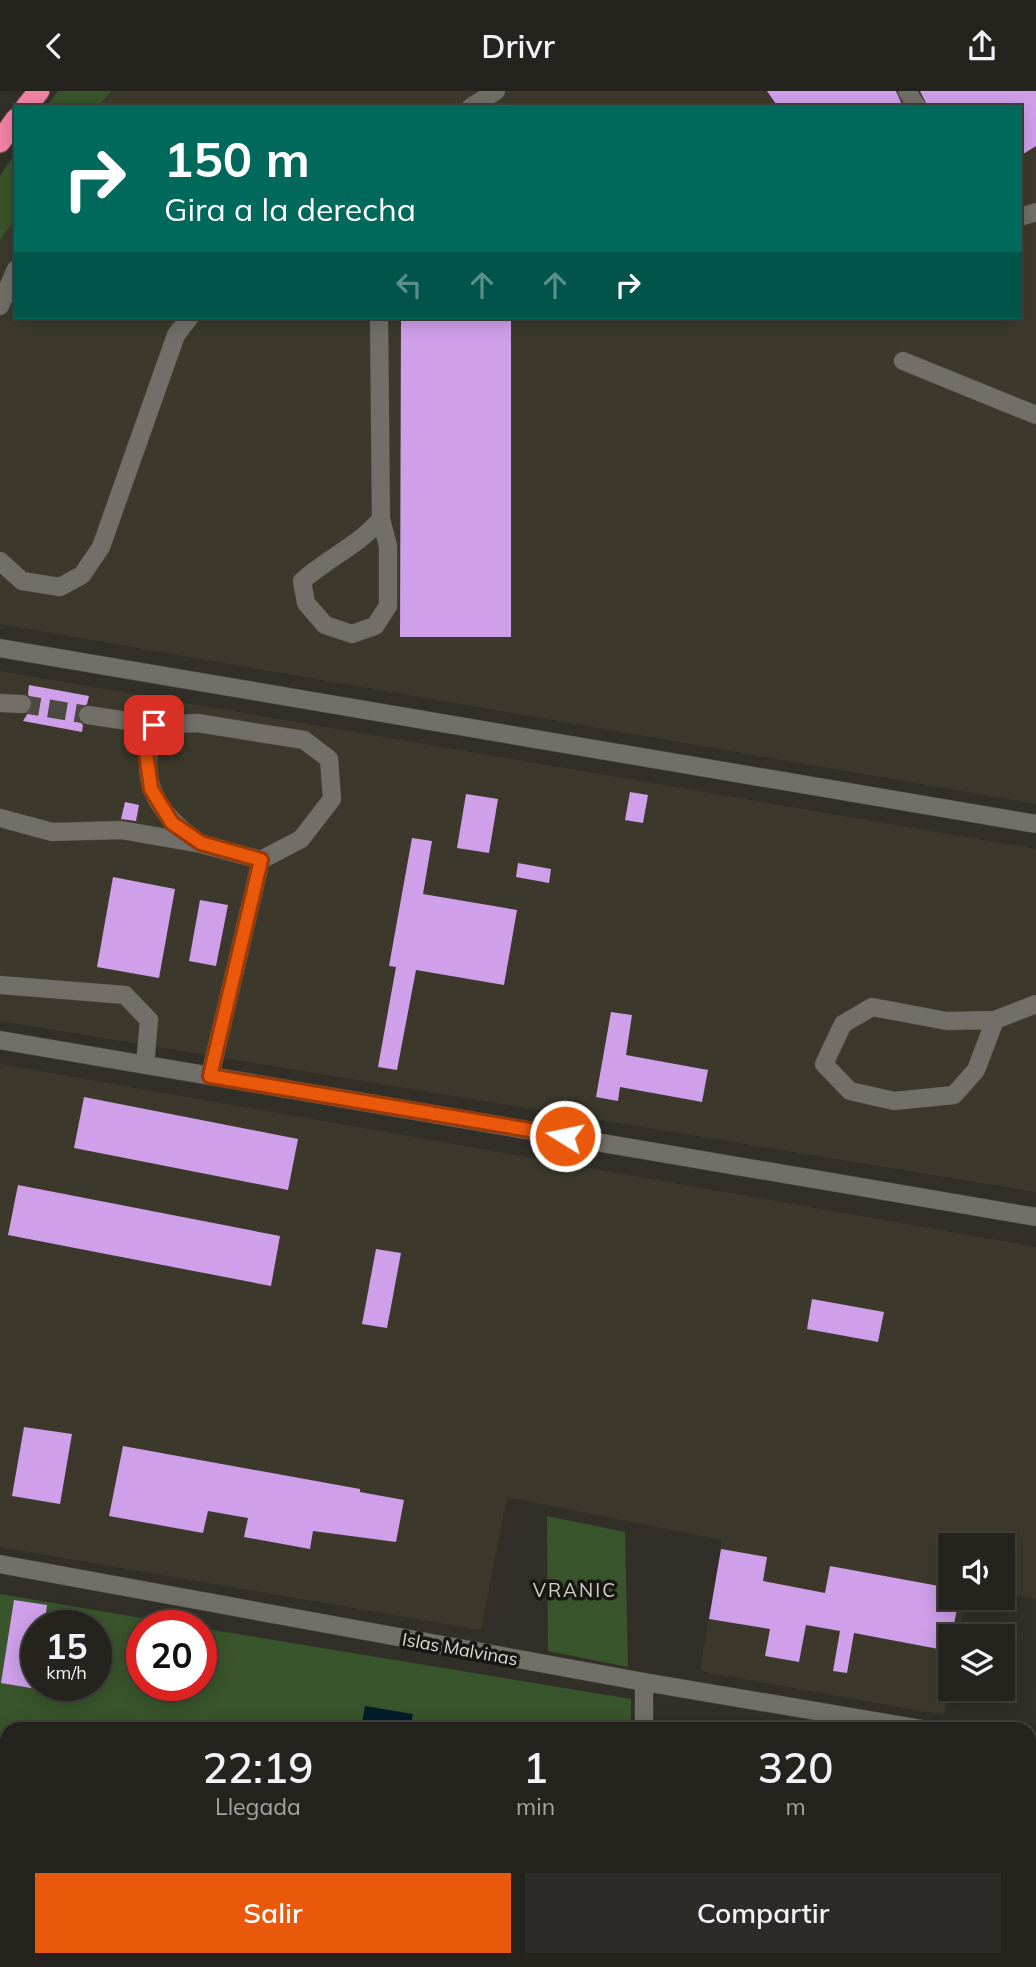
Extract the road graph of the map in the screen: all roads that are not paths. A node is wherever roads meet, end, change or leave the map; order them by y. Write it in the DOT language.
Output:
graph roads {
  1 [pos="39,91"];
  2 [pos="496,91"];
  3 [pos="28,105"];
  4 [pos="474,105"];
  5 [pos="14,123"];
  6 [pos="0,142"];
  7 [pos="14,274"];
  8 [pos="0,306"];
  9 [pos="184,319"];
  10 [pos="379,319"];
  11 [pos="902,361"];
  12 [pos="1036,415"];
  13 [pos="381,519"];
  14 [pos="0,561"];
  15 [pos="0,647"];
  16 [pos="0,703"];
  17 [pos="22,704"];
  18 [pos="88,715"];
  19 [pos="154,725"];
  20 [pos="0,818"];
  21 [pos="1036,824"];
  22 [pos="201,843"];
  23 [pos="261,860"];
  24 [pos="0,985"];
  25 [pos="1036,1004"];
  26 [pos="995,1020"];
  27 [pos="0,1040"];
  28 [pos="145,1065"];
  29 [pos="210,1076"];
  30 [pos="1036,1217"];
  31 [pos="0,1564"];
  32 [pos="644,1682"];
  33 [pos="644,1722"];
  34 [pos="856,1722"];
  1 -- 3 [label="highway"];
  2 -- 4 [label="street"];
  5 -- 6 [label="highway"];
  7 -- 8 [label="street"];
  9 -- 14 [label="street"];
  10 -- 13 [label="street"];
  11 -- 12 [label="street"];
  13 -- 13 [label="street"];
  15 -- 21 [label="street"];
  16 -- 17 [label="street"];
  18 -- 19 [label="street"];
  19 -- 22 [label="street"];
  19 -- 23 [label="street"];
  20 -- 22 [label="street"];
  22 -- 23 [label="street"];
  23 -- 29 [label="street"];
  24 -- 28 [label="street"];
  25 -- 26 [label="street"];
  26 -- 26 [label="street"];
  27 -- 28 [label="street"];
  28 -- 29 [label="street"];
  29 -- 30 [label="street"];
  31 -- 32 [label="street, Islas Malvinas"];
  32 -- 33 [label="street"];
  32 -- 34 [label="street, Islas Malvinas"];
}
